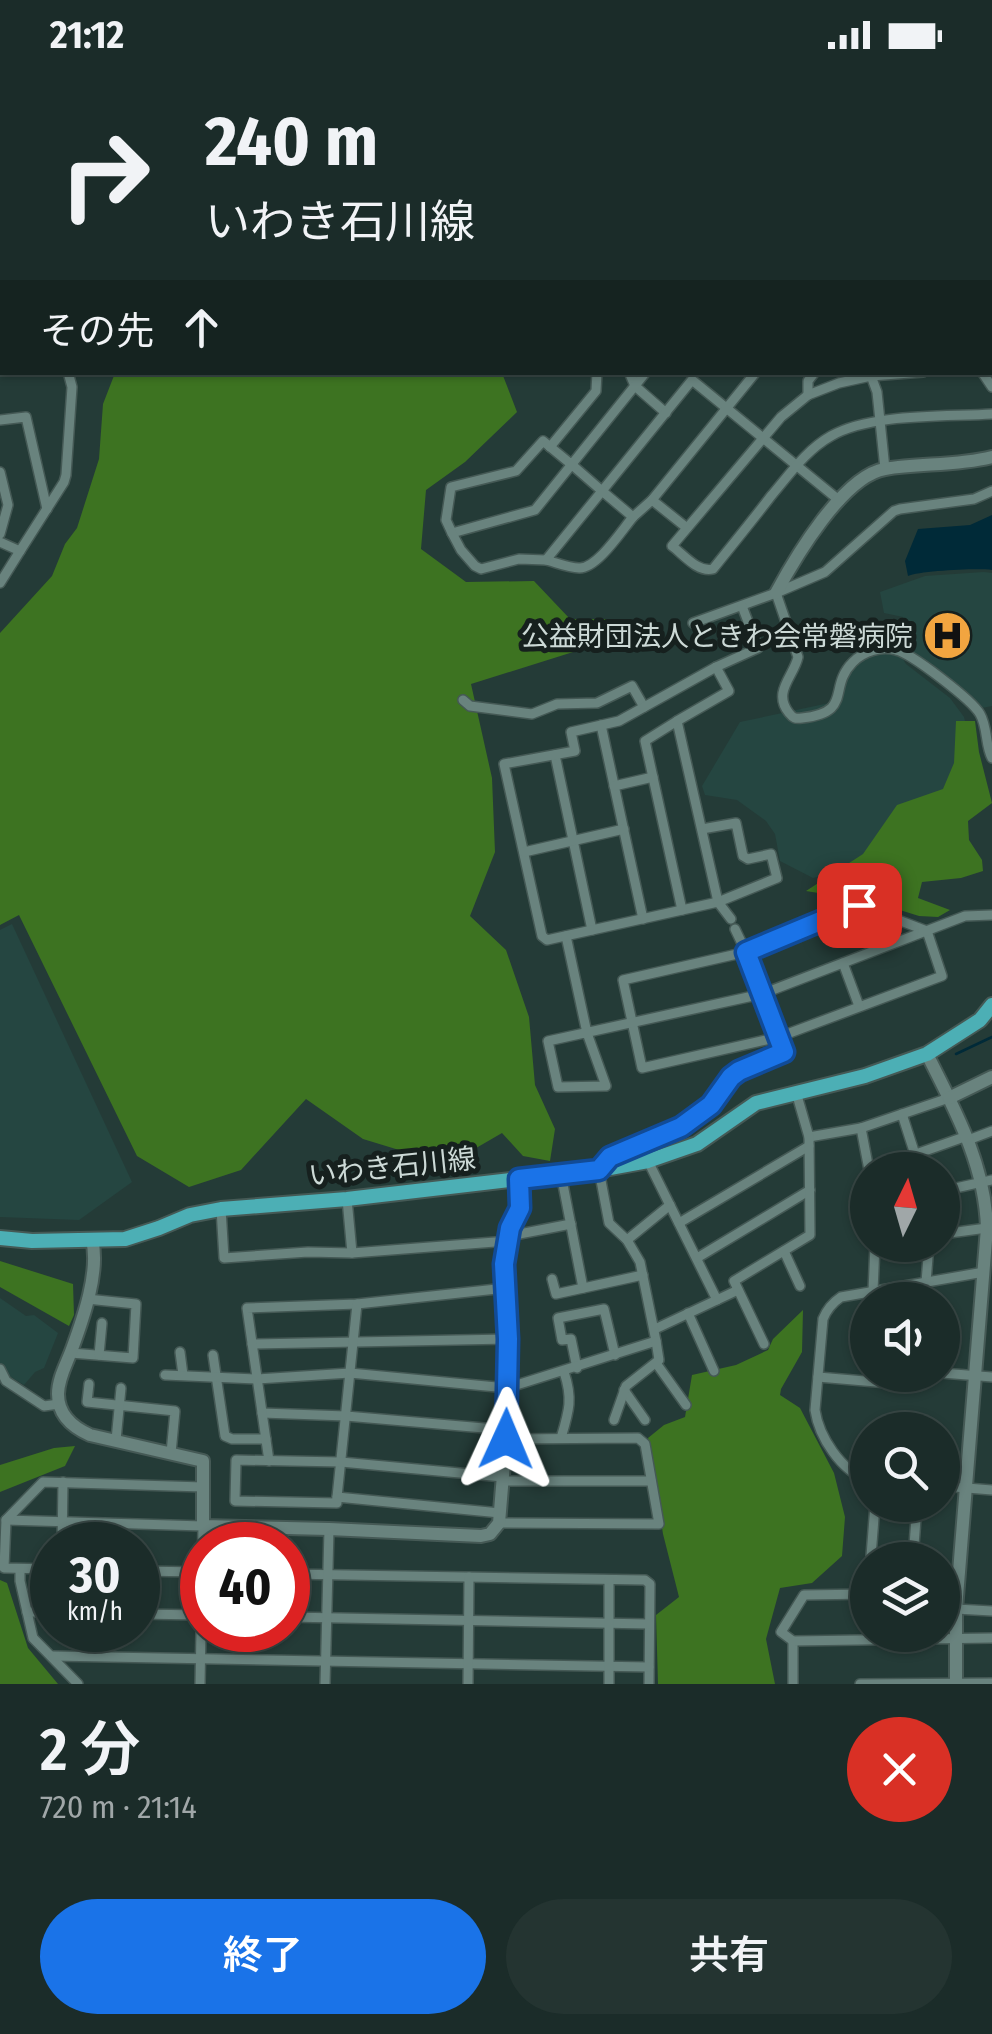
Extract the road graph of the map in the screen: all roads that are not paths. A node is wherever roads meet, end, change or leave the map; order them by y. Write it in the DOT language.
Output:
graph roads {
  1 [pos="69,375"];
  2 [pos="596,375"];
  3 [pos="629,375"];
  4 [pos="643,375"];
  5 [pos="754,375"];
  6 [pos="813,375"];
  7 [pos="867,375"];
  8 [pos="870,375"];
  9 [pos="695,376"];
  10 [pos="634,386"];
  11 [pos="808,394"];
  12 [pos="727,408"];
  13 [pos="666,413"];
  14 [pos="992,414"];
  15 [pos="0,420"];
  16 [pos="880,421"];
  17 [pos="762,437"];
  18 [pos="550,446"];
  19 [pos="992,457"];
  20 [pos="572,465"];
  21 [pos="796,465"];
  22 [pos="885,469"];
  23 [pos="0,472"];
  24 [pos="602,491"];
  25 [pos="992,491"];
  26 [pos="652,500"];
  27 [pos="840,500"];
  28 [pos="46,509"];
  29 [pos="633,517"];
  30 [pos="687,528"];
  31 [pos="0,534"];
  32 [pos="452,534"];
  33 [pos="0,542"];
  34 [pos="20,552"];
  35 [pos="546,560"];
  36 [pos="0,583"];
  37 [pos="776,593"];
  38 [pos="742,606"];
  39 [pos="692,623"];
  40 [pos="716,666"];
  41 [pos="462,700"];
  42 [pos="644,706"];
  43 [pos="677,722"];
  44 [pos="601,725"];
  45 [pos="555,755"];
  46 [pos="992,758"];
  47 [pos="652,777"];
  48 [pos="614,786"];
  49 [pos="702,829"];
  50 [pos="624,830"];
  51 [pos="573,841"];
  52 [pos="524,852"];
  53 [pos="718,902"];
  54 [pos="682,910"];
  55 [pos="992,914"];
  56 [pos="643,918"];
  57 [pos="592,930"];
  58 [pos="927,930"];
  59 [pos="566,936"];
  60 [pos="746,952"];
  61 [pos="843,963"];
  62 [pos="762,994"];
  63 [pos="992,1005"];
  64 [pos="859,1006"];
  65 [pos="632,1022"];
  66 [pos="587,1033"];
  67 [pos="778,1036"];
  68 [pos="927,1054"];
  69 [pos="992,1076"];
  70 [pos="796,1092"];
  71 [pos="949,1098"];
  72 [pos="902,1114"];
  73 [pos="862,1128"];
  74 [pos="992,1131"];
  75 [pos="968,1138"];
  76 [pos="809,1142"];
  77 [pos="866,1152"];
  78 [pos="915,1152"];
  79 [pos="922,1152"];
  80 [pos="648,1161"];
  81 [pos="599,1170"];
  82 [pos="561,1174"];
  83 [pos="519,1179"];
  84 [pos="987,1181"];
  85 [pos="960,1187"];
  86 [pos="810,1190"];
  87 [pos="347,1198"];
  88 [pos="670,1205"];
  89 [pos="221,1210"];
  90 [pos="679,1223"];
  91 [pos="571,1224"];
  92 [pos="987,1228"];
  93 [pos="960,1232"];
  94 [pos="0,1238"];
  95 [pos="508,1238"];
  96 [pos="92,1240"];
  97 [pos="627,1240"];
  98 [pos="784,1251"];
  99 [pos="352,1253"];
  100 [pos="696,1258"];
  101 [pos="928,1262"];
  102 [pos="988,1271"];
  103 [pos="643,1276"];
  104 [pos="552,1279"];
  105 [pos="926,1282"];
  106 [pos="800,1286"];
  107 [pos="506,1288"];
  108 [pos="583,1288"];
  109 [pos="738,1290"];
  110 [pos="850,1295"];
  111 [pos="88,1299"];
  112 [pos="717,1300"];
  113 [pos="357,1304"];
  114 [pos="688,1314"];
  115 [pos="102,1323"];
  116 [pos="655,1329"];
  117 [pos="986,1336"];
  118 [pos="508,1339"];
  119 [pos="354,1340"];
  120 [pos="656,1341"];
  121 [pos="252,1344"];
  122 [pos="764,1344"];
  123 [pos="180,1352"];
  124 [pos="71,1353"];
  125 [pos="99,1355"];
  126 [pos="615,1355"];
  127 [pos="214,1356"];
  128 [pos="656,1364"];
  129 [pos="577,1368"];
  130 [pos="0,1369"];
  131 [pos="714,1371"];
  132 [pos="350,1372"];
  133 [pos="564,1372"];
  134 [pos="164,1375"];
  135 [pos="183,1375"];
  136 [pos="960,1375"];
  137 [pos="216,1376"];
  138 [pos="976,1376"];
  139 [pos="818,1377"];
  140 [pos="992,1378"];
  141 [pos="257,1379"];
  142 [pos="850,1380"];
  143 [pos="89,1384"];
  144 [pos="120,1388"];
  145 [pos="507,1388"];
  146 [pos="624,1390"];
  147 [pos="59,1404"];
  148 [pos="686,1405"];
  149 [pos="119,1406"];
  150 [pos="262,1413"];
  151 [pos="346,1416"];
  152 [pos="614,1420"];
  153 [pos="645,1420"];
  154 [pos="506,1435"];
  155 [pos="561,1438"];
  156 [pos="266,1439"];
  157 [pos="116,1440"];
  158 [pos="171,1453"];
  159 [pos="269,1461"];
  160 [pos="341,1462"];
  161 [pos="850,1472"];
  162 [pos="503,1479"];
  163 [pos="62,1482"];
  164 [pos="651,1482"];
  165 [pos="203,1487"];
  166 [pos="960,1488"];
  167 [pos="965,1488"];
  168 [pos="992,1490"];
  169 [pos="338,1497"];
  170 [pos="500,1518"];
  171 [pos="6,1520"];
  172 [pos="62,1522"];
  173 [pos="203,1522"];
  174 [pos="874,1522"];
  175 [pos="916,1522"];
  176 [pos="310,1529"];
  177 [pos="329,1529"];
  178 [pos="960,1555"];
  179 [pos="20,1568"];
  180 [pos="30,1568"];
  181 [pos="310,1574"];
  182 [pos="328,1574"];
  183 [pos="469,1577"];
  184 [pos="609,1580"];
  185 [pos="850,1594"];
  186 [pos="960,1608"];
  187 [pos="992,1611"];
  188 [pos="27,1612"];
  189 [pos="310,1618"];
  190 [pos="327,1618"];
  191 [pos="469,1620"];
  192 [pos="609,1623"];
  193 [pos="649,1624"];
  194 [pos="960,1638"];
  195 [pos="992,1638"];
  196 [pos="850,1639"];
  197 [pos="792,1640"];
  198 [pos="200,1652"];
  199 [pos="956,1652"];
  200 [pos="53,1656"];
  201 [pos="200,1659"];
  202 [pos="326,1661"];
  203 [pos="468,1664"];
  204 [pos="609,1666"];
  205 [pos="649,1667"];
  206 [pos="992,1683"];
  207 [pos="78,1684"];
  208 [pos="200,1684"];
  209 [pos="326,1684"];
  210 [pos="468,1684"];
  211 [pos="608,1684"];
  212 [pos="649,1684"];
  213 [pos="794,1684"];
  214 [pos="860,1684"];
  215 [pos="956,1684"];
  1 -- 28 [label="street"];
  2 -- 18 [label="street"];
  3 -- 10 [label="street"];
  4 -- 10 [label="street"];
  5 -- 12 [label="street"];
  6 -- 11 [label="street"];
  7 -- 11 [label="street"];
  8 -- 16 [label="street"];
  9 -- 12 [label="street"];
  9 -- 13 [label="street"];
  10 -- 13 [label="street"];
  10 -- 20 [label="street"];
  11 -- 17 [label="street"];
  12 -- 17 [label="street"];
  12 -- 26 [label="street"];
  13 -- 24 [label="street"];
  14 -- 16 [label="street"];
  15 -- 28 [label="street"];
  16 -- 21 [label="street"];
  16 -- 22 [label="street"];
  17 -- 21 [label="street"];
  17 -- 30 [label="street"];
  18 -- 20 [label="street"];
  18 -- 32 [label="street"];
  19 -- 22 [label="street"];
  20 -- 24 [label="street"];
  20 -- 32 [label="street"];
  21 -- 27 [label="street"];
  21 -- 30 [label="street"];
  22 -- 27 [label="street"];
  23 -- 31 [label="street"];
  24 -- 29 [label="street"];
  24 -- 35 [label="street"];
  25 -- 37 [label="street"];
  26 -- 29 [label="street"];
  26 -- 30 [label="street"];
  27 -- 37 [label="street"];
  28 -- 34 [label="street"];
  29 -- 35 [label="street"];
  32 -- 35 [label="street"];
  33 -- 34 [label="street"];
  34 -- 36 [label="street"];
  37 -- 38 [label="street"];
  37 -- 46 [label="street"];
  38 -- 39 [label="street"];
  38 -- 40 [label="street"];
  40 -- 42 [label="street"];
  40 -- 43 [label="street"];
  41 -- 42 [label="street"];
  42 -- 44 [label="street"];
  43 -- 47 [label="street"];
  43 -- 49 [label="street"];
  44 -- 45 [label="street"];
  44 -- 48 [label="street"];
  45 -- 51 [label="street"];
  45 -- 52 [label="street"];
  47 -- 48 [label="street"];
  47 -- 54 [label="street"];
  48 -- 50 [label="street"];
  49 -- 53 [label="street"];
  49 -- 53 [label="street"];
  50 -- 51 [label="street"];
  50 -- 56 [label="street"];
  51 -- 52 [label="street"];
  51 -- 57 [label="street"];
  52 -- 59 [label="street"];
  53 -- 54 [label="street"];
  53 -- 60 [label="street"];
  54 -- 56 [label="street"];
  55 -- 58 [label="street"];
  56 -- 57 [label="street"];
  57 -- 59 [label="street"];
  58 -- 60 [label="street"];
  58 -- 61 [label="street"];
  58 -- 64 [label="street"];
  59 -- 66 [label="street"];
  60 -- 62 [label="street"];
  60 -- 65 [label="street"];
  61 -- 62 [label="street"];
  61 -- 64 [label="street"];
  62 -- 65 [label="street"];
  62 -- 67 [label="street"];
  63 -- 68 [label="main road, いわき石川線"];
  64 -- 67 [label="street"];
  65 -- 66 [label="street"];
  65 -- 67 [label="street"];
  66 -- 66 [label="street"];
  67 -- 81 [label="street"];
  68 -- 70 [label="main road, いわき石川線"];
  68 -- 71 [label="street"];
  69 -- 71 [label="street"];
  70 -- 76 [label="street"];
  70 -- 80 [label="main road, いわき石川線"];
  71 -- 72 [label="street"];
  71 -- 75 [label="street"];
  72 -- 73 [label="street"];
  72 -- 78 [label="street"];
  73 -- 76 [label="street"];
  73 -- 77 [label="street"];
  74 -- 75 [label="street"];
  75 -- 79 [label="street"];
  75 -- 84 [label="street"];
  76 -- 86 [label="street"];
  76 -- 90 [label="street"];
  80 -- 81 [label="main road, いわき石川線"];
  80 -- 88 [label="street"];
  81 -- 82 [label="main road, いわき石川線"];
  81 -- 97 [label="street"];
  82 -- 83 [label="main road, いわき石川線"];
  82 -- 91 [label="street"];
  83 -- 87 [label="main road, いわき石川線"];
  83 -- 95 [label="street"];
  84 -- 85 [label="street"];
  84 -- 92 [label="street"];
  86 -- 98 [label="street"];
  86 -- 100 [label="street"];
  87 -- 89 [label="main road, いわき石川線"];
  87 -- 99 [label="street"];
  88 -- 90 [label="street"];
  88 -- 97 [label="street"];
  89 -- 96 [label="main road, いわき石川線"];
  89 -- 99 [label="street"];
  90 -- 100 [label="street"];
  91 -- 95 [label="street"];
  91 -- 108 [label="street"];
  92 -- 93 [label="street"];
  92 -- 102 [label="street"];
  94 -- 96 [label="main road, いわき石川線"];
  95 -- 99 [label="street"];
  95 -- 107 [label="street"];
  96 -- 111 [label="street"];
  97 -- 103 [label="street"];
  98 -- 106 [label="street"];
  98 -- 109 [label="street"];
  100 -- 112 [label="street"];
  101 -- 105 [label="street"];
  102 -- 105 [label="street"];
  102 -- 117 [label="street"];
  103 -- 108 [label="street"];
  103 -- 116 [label="street"];
  104 -- 108 [label="street"];
  107 -- 113 [label="street"];
  107 -- 118 [label="street"];
  109 -- 112 [label="street"];
  109 -- 122 [label="street"];
  110 -- 139 [label="street"];
  111 -- 124 [label="street"];
  111 -- 125 [label="street"];
  112 -- 114 [label="street"];
  113 -- 119 [label="street"];
  113 -- 121 [label="street"];
  114 -- 116 [label="street"];
  114 -- 131 [label="street"];
  115 -- 125 [label="street"];
  116 -- 120 [label="street"];
  117 -- 138 [label="street"];
  118 -- 119 [label="street"];
  118 -- 145 [label="street"];
  119 -- 121 [label="street"];
  119 -- 132 [label="street"];
  120 -- 126 [label="street"];
  120 -- 128 [label="street"];
  121 -- 141 [label="street"];
  123 -- 135 [label="street"];
  124 -- 125 [label="street"];
  124 -- 147 [label="street"];
  126 -- 129 [label="street"];
  126 -- 129 [label="street"];
  127 -- 137 [label="street"];
  128 -- 146 [label="street"];
  128 -- 148 [label="street"];
  129 -- 133 [label="street"];
  130 -- 147 [label="street"];
  132 -- 141 [label="street"];
  132 -- 145 [label="street"];
  132 -- 151 [label="street"];
  133 -- 145 [label="street"];
  133 -- 155 [label="street"];
  134 -- 135 [label="street"];
  135 -- 137 [label="street"];
  136 -- 138 [label="street"];
  137 -- 141 [label="street"];
  137 -- 156 [label="street"];
  138 -- 140 [label="street"];
  138 -- 167 [label="street"];
  139 -- 142 [label="street"];
  139 -- 161 [label="street"];
  141 -- 150 [label="street"];
  143 -- 149 [label="street"];
  144 -- 149 [label="street"];
  145 -- 154 [label="street"];
  146 -- 152 [label="street"];
  146 -- 153 [label="street"];
  147 -- 157 [label="street"];
  149 -- 157 [label="street"];
  149 -- 158 [label="street"];
  150 -- 151 [label="street"];
  150 -- 156 [label="street"];
  151 -- 154 [label="street"];
  151 -- 160 [label="street"];
  154 -- 155 [label="street"];
  154 -- 162 [label="street"];
  155 -- 164 [label="street"];
  156 -- 159 [label="street"];
  157 -- 158 [label="street"];
  158 -- 165 [label="street"];
  159 -- 160 [label="street"];
  159 -- 169 [label="street"];
  160 -- 162 [label="street"];
  160 -- 169 [label="street"];
  162 -- 164 [label="street"];
  162 -- 170 [label="street"];
  163 -- 165 [label="street"];
  163 -- 171 [label="street"];
  163 -- 172 [label="street"];
  164 -- 170 [label="street"];
  165 -- 173 [label="street"];
  166 -- 167 [label="street"];
  167 -- 168 [label="street"];
  167 -- 178 [label="street"];
  169 -- 170 [label="street"];
  170 -- 177 [label="street"];
  171 -- 172 [label="street"];
  171 -- 179 [label="street"];
  174 -- 175 [label="street"];
  176 -- 177 [label="street"];
  177 -- 182 [label="street"];
  179 -- 180 [label="street"];
  179 -- 188 [label="street"];
  181 -- 182 [label="street"];
  182 -- 183 [label="street"];
  182 -- 190 [label="street"];
  183 -- 184 [label="street"];
  183 -- 191 [label="street"];
  184 -- 192 [label="street"];
  184 -- 193 [label="street"];
  185 -- 197 [label="street"];
  186 -- 187 [label="street"];
  188 -- 200 [label="street"];
  189 -- 190 [label="street"];
  190 -- 191 [label="street"];
  190 -- 202 [label="street"];
  191 -- 192 [label="street"];
  191 -- 203 [label="street"];
  192 -- 193 [label="street"];
  192 -- 204 [label="street"];
  193 -- 205 [label="street"];
  194 -- 195 [label="street"];
  196 -- 197 [label="street"];
  197 -- 213 [label="street"];
  198 -- 201 [label="street"];
  199 -- 215 [label="street"];
  200 -- 201 [label="street"];
  200 -- 207 [label="street"];
  201 -- 202 [label="street"];
  201 -- 208 [label="street"];
  202 -- 203 [label="street"];
  202 -- 209 [label="street"];
  203 -- 204 [label="street"];
  203 -- 210 [label="street"];
  204 -- 205 [label="street"];
  204 -- 211 [label="street"];
  205 -- 212 [label="street"];
  206 -- 215 [label="street"];
  214 -- 215 [label="street"];
}
